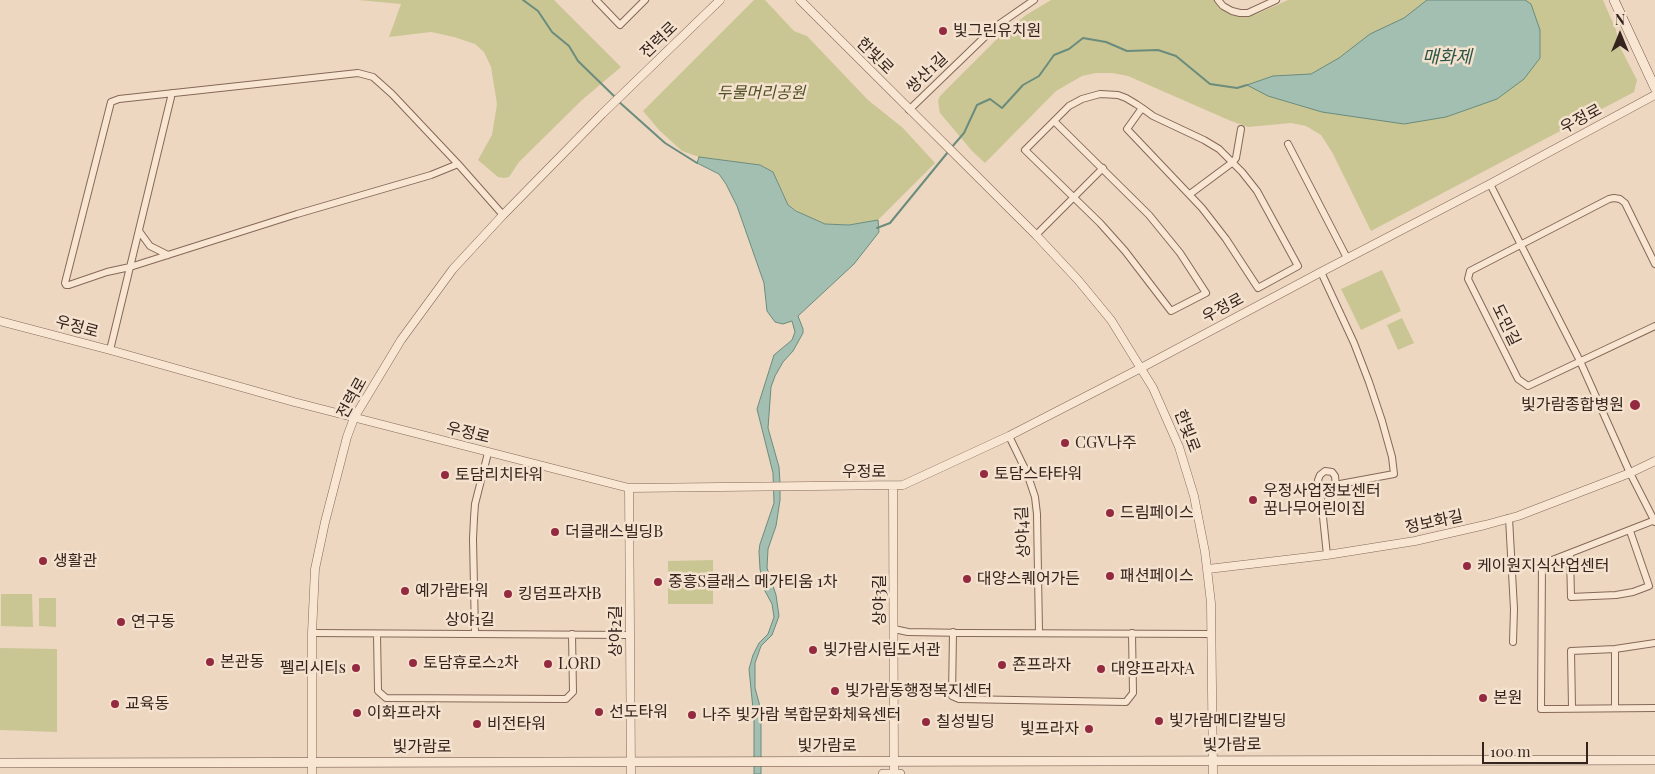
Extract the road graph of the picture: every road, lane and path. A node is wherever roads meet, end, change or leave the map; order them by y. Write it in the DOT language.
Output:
graph roads {
  1 [pos="596,0"];
  2 [pos="646,0"];
  3 [pos="720,0"];
  4 [pos="800,0"];
  5 [pos="1034,0"];
  6 [pos="1218,0"];
  7 [pos="1276,0"];
  8 [pos="1614,0"];
  9 [pos="1655,88"];
  10 [pos="172,93"];
  11 [pos="1655,95"];
  12 [pos="1142,108"];
  13 [pos="909,110"];
  14 [pos="1054,121"];
  15 [pos="1241,129"];
  16 [pos="1288,144"];
  17 [pos="1233,162"];
  18 [pos="458,164"];
  19 [pos="1103,168"];
  20 [pos="1490,184"];
  21 [pos="1190,194"];
  22 [pos="1074,197"];
  23 [pos="503,215"];
  24 [pos="139,231"];
  25 [pos="1036,235"];
  26 [pos="1520,244"];
  27 [pos="168,255"];
  28 [pos="1347,258"];
  29 [pos="1655,264"];
  30 [pos="130,267"];
  31 [pos="1321,272"];
  32 [pos="0,321"];
  33 [pos="1655,326"];
  34 [pos="110,350"];
  35 [pos="1580,362"];
  36 [pos="1141,368"];
  37 [pos="354,418"];
  38 [pos="1009,436"];
  39 [pos="488,453"];
  40 [pos="1655,461"];
  41 [pos="1630,473"];
  42 [pos="893,486"];
  43 [pos="629,488"];
  44 [pos="1509,518"];
  45 [pos="1655,521"];
  46 [pos="1630,531"];
  47 [pos="1570,554"];
  48 [pos="1328,555"];
  49 [pos="1208,569"];
  50 [pos="894,629"];
  51 [pos="953,632"];
  52 [pos="1039,632"];
  53 [pos="312,633"];
  54 [pos="1132,633"];
  55 [pos="377,634"];
  56 [pos="475,634"];
  57 [pos="572,634"];
  58 [pos="1211,634"];
  59 [pos="629,635"];
  60 [pos="1513,642"];
  61 [pos="1655,643"];
  62 [pos="1614,649"];
  63 [pos="1572,708"];
  64 [pos="1615,708"];
  65 [pos="1655,708"];
  66 [pos="1213,760"];
  67 [pos="1655,760"];
  68 [pos="894,761"];
  69 [pos="312,762"];
  70 [pos="631,762"];
  71 [pos="0,763"];
  72 [pos="312,774"];
  73 [pos="631,774"];
  74 [pos="883,774"];
  75 [pos="894,774"];
  76 [pos="900,774"];
  77 [pos="1213,774"];
  1 -- 2 [label="street"];
  3 -- 23 [label="street, 전력로"];
  4 -- 13 [label="street, 한빛로"];
  5 -- 13 [label="street, 쌍산1길"];
  6 -- 7 [label="street"];
  8 -- 9 [label="main road"];
  10 -- 18 [label="street"];
  10 -- 24 [label="street"];
  10 -- 30 [label="street"];
  11 -- 20 [label="street, 우정로"];
  12 -- 14 [label="street"];
  12 -- 17 [label="street"];
  12 -- 21 [label="street"];
  13 -- 25 [label="street, 한빛로"];
  14 -- 19 [label="street"];
  14 -- 22 [label="street"];
  15 -- 17 [label="street"];
  16 -- 28 [label="street"];
  17 -- 21 [label="street"];
  17 -- 21 [label="street"];
  18 -- 23 [label="street"];
  18 -- 27 [label="street"];
  19 -- 22 [label="street"];
  19 -- 22 [label="street"];
  20 -- 26 [label="street"];
  20 -- 28 [label="street, 우정로"];
  22 -- 25 [label="street"];
  23 -- 37 [label="street, 전력로"];
  24 -- 27 [label="street"];
  24 -- 30 [label="street"];
  25 -- 36 [label="street, 한빛로"];
  26 -- 29 [label="street, 도민길"];
  26 -- 35 [label="street"];
  26 -- 35 [label="street, 도민길"];
  27 -- 30 [label="street"];
  28 -- 31 [label="street, 우정로"];
  30 -- 34 [label="street"];
  31 -- 36 [label="street, 우정로"];
  31 -- 48 [label="street"];
  32 -- 34 [label="street, 우정로"];
  33 -- 35 [label="street, 도민길"];
  34 -- 37 [label="street, 우정로"];
  35 -- 41 [label="street"];
  36 -- 38 [label="street, 우정로"];
  36 -- 49 [label="street, 한빛로"];
  37 -- 39 [label="street, 우정로"];
  37 -- 53 [label="street, 전력로"];
  38 -- 42 [label="street, 우정로"];
  38 -- 52 [label="street, 상야4길"];
  39 -- 43 [label="street, 우정로"];
  39 -- 56 [label="street"];
  40 -- 41 [label="street, 정보화길"];
  41 -- 44 [label="street, 정보화길"];
  41 -- 45 [label="street"];
  42 -- 43 [label="street, 우정로"];
  42 -- 50 [label="street, 상야3길"];
  43 -- 59 [label="street, 상야2길"];
  44 -- 48 [label="street, 정보화길"];
  44 -- 60 [label="street"];
  45 -- 46 [label="street"];
  46 -- 47 [label="street"];
  46 -- 47 [label="street"];
  47 -- 63 [label="street"];
  48 -- 49 [label="street, 정보화길"];
  49 -- 58 [label="street, 한빛로"];
  50 -- 51 [label="street"];
  50 -- 68 [label="street, 상야3길"];
  51 -- 52 [label="street"];
  51 -- 54 [label="street"];
  52 -- 54 [label="street"];
  53 -- 55 [label="street, 상야1길"];
  53 -- 69 [label="street, 전력로"];
  54 -- 58 [label="street"];
  55 -- 56 [label="street, 상야1길"];
  55 -- 57 [label="street"];
  56 -- 57 [label="street, 상야1길"];
  57 -- 59 [label="street, 상야1길"];
  58 -- 66 [label="street, 한빛로"];
  59 -- 70 [label="street, 상야2길"];
  61 -- 62 [label="street"];
  62 -- 63 [label="street"];
  62 -- 64 [label="street"];
  63 -- 64 [label="street"];
  64 -- 65 [label="street"];
  66 -- 67 [label="main road, 빛가람로"];
  66 -- 68 [label="main road, 빛가람로"];
  66 -- 77 [label="street, 한빛로"];
  68 -- 70 [label="main road, 빛가람로"];
  68 -- 75 [label="street, 상야3길"];
  69 -- 70 [label="main road, 빛가람로"];
  69 -- 71 [label="main road, 빛가람로"];
  69 -- 72 [label="street, 전력로"];
  70 -- 73 [label="street, 상야2길"];
  74 -- 75 [label="main road"];
  75 -- 76 [label="main road"];
}
